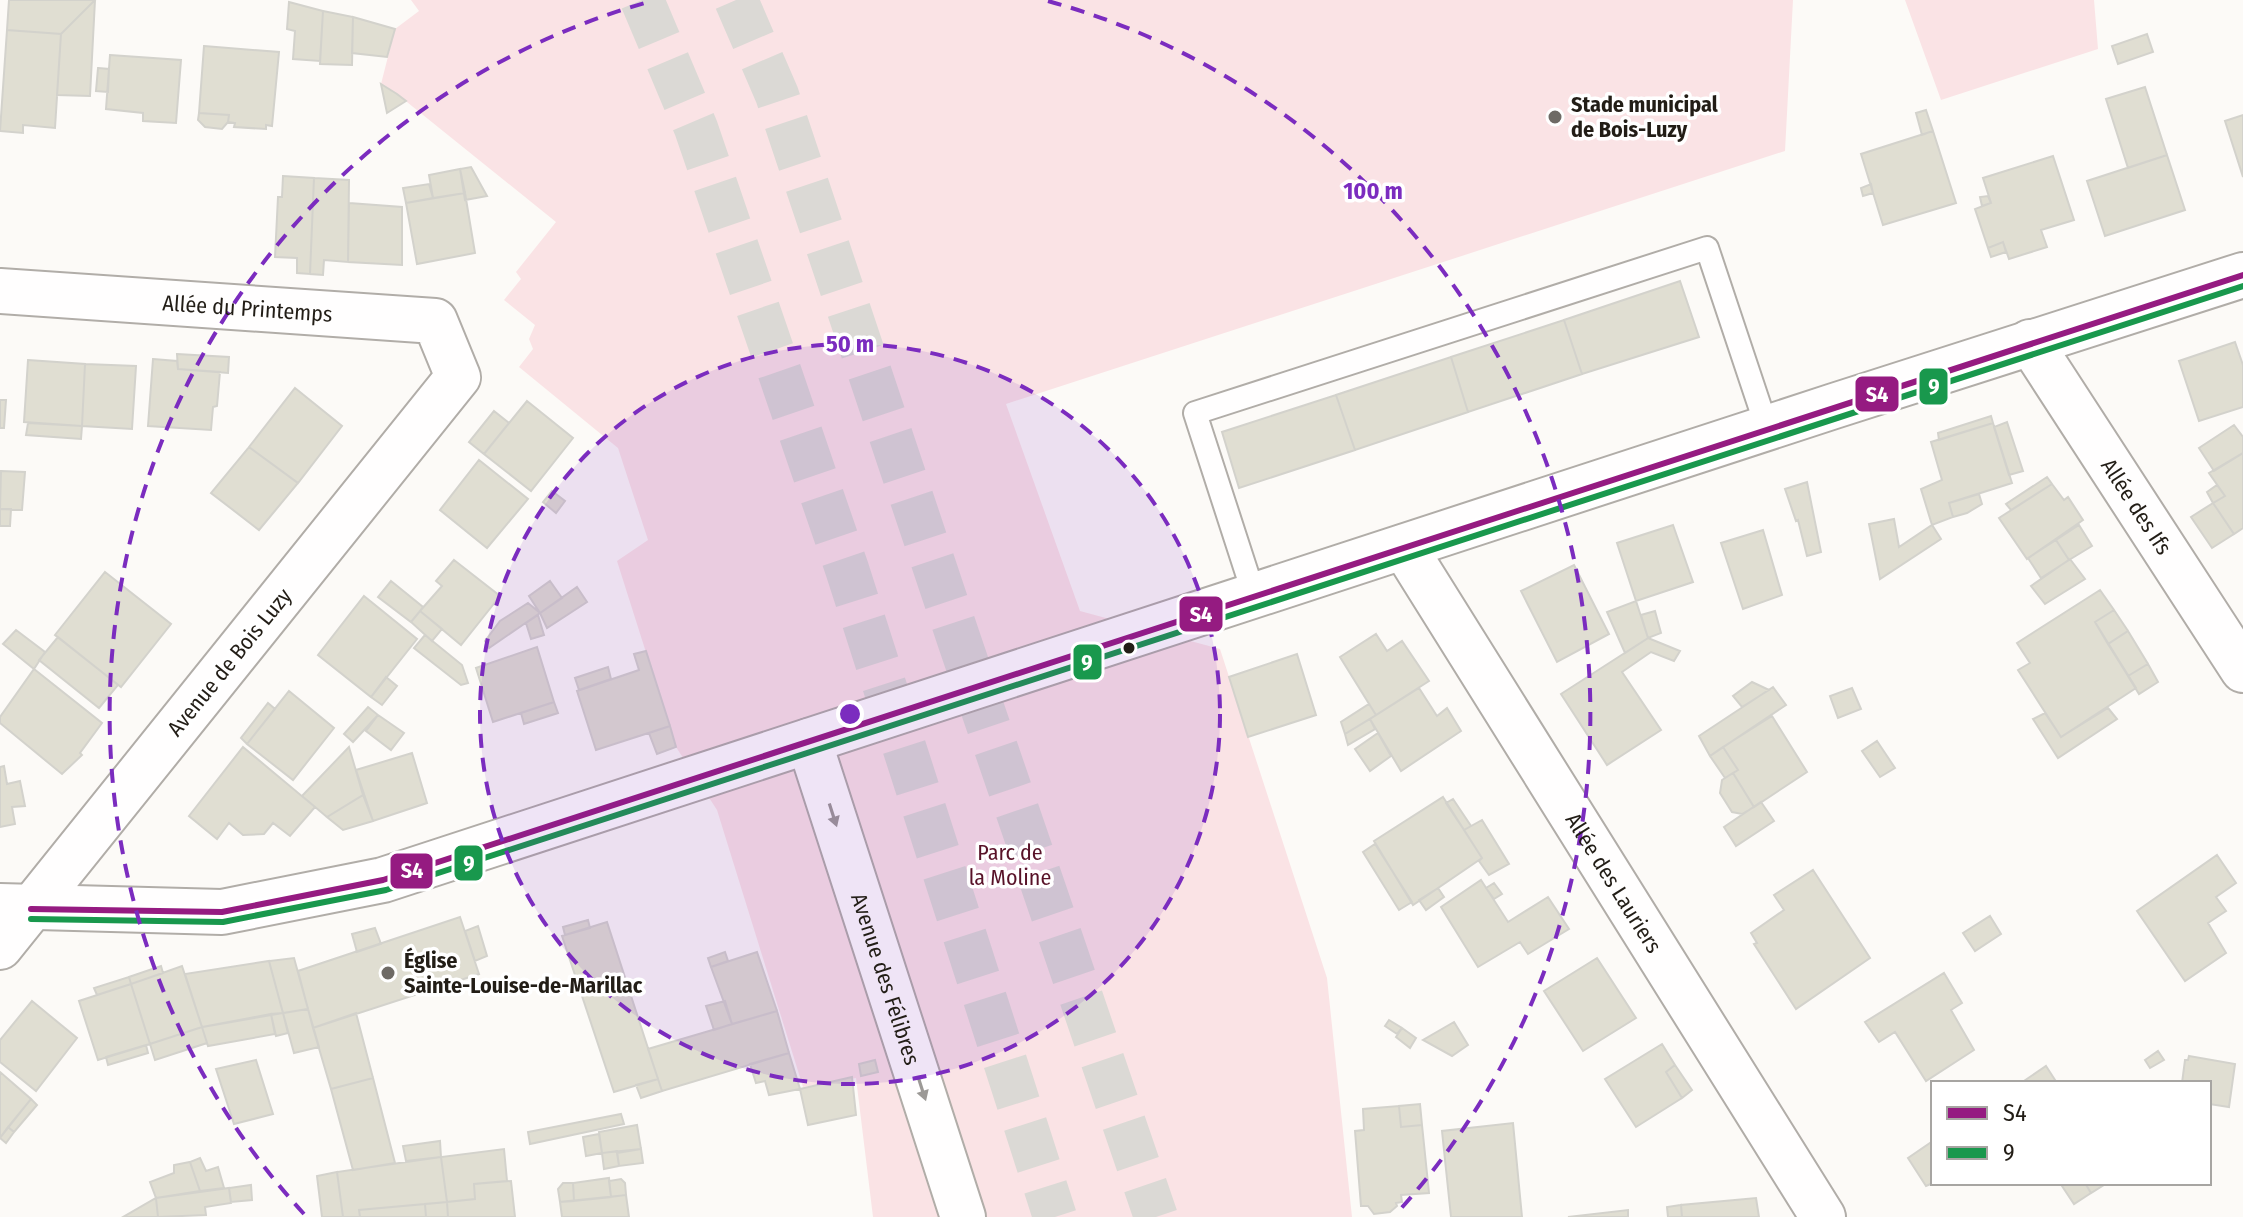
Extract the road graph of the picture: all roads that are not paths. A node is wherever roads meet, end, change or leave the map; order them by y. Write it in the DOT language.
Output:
graph roads {
  1 [pos="2243,275"];
  2 [pos="0,291"];
  3 [pos="2030,342"];
  4 [pos="458,377"];
  5 [pos="1767,428"];
  6 [pos="1404,547"];
  7 [pos="1254,595"];
  8 [pos="2243,670"];
  9 [pos="809,741"];
  10 [pos="15,907"];
  11 [pos="0,947"];
  12 [pos="963,1217"];
  13 [pos="1823,1217"];
  1 -- 3 [label="street"];
  2 -- 4 [label="street, Allée du Printemps"];
  3 -- 5 [label="street"];
  3 -- 8 [label="street, Allée des Ifs"];
  4 -- 10 [label="street, Avenue de Bois Luzy"];
  5 -- 6 [label="street"];
  5 -- 7 [label="lane"];
  6 -- 7 [label="street"];
  6 -- 13 [label="street, Allée des Lauriers"];
  7 -- 9 [label="street"];
  9 -- 10 [label="street"];
  9 -- 12 [label="street, Avenue des Félibres, one-way"];
  10 -- 11 [label="street, Avenue de Bois Luzy"];
}
